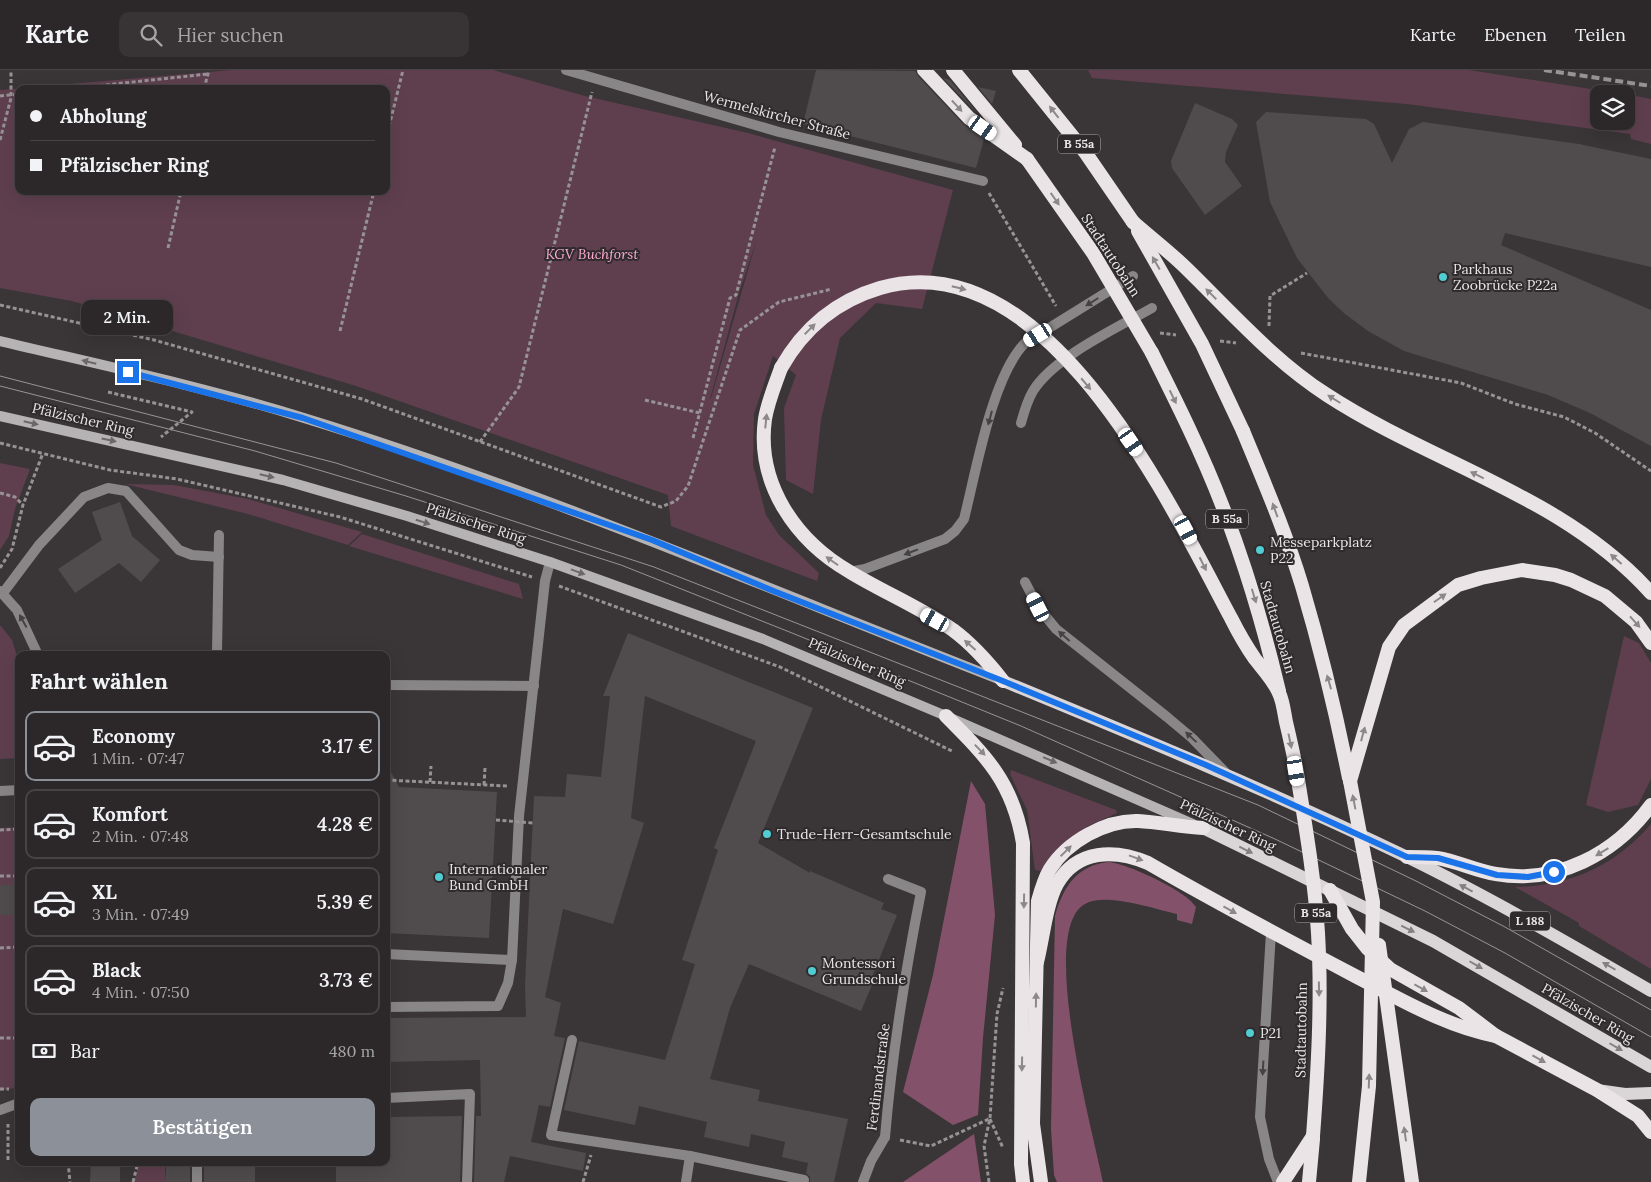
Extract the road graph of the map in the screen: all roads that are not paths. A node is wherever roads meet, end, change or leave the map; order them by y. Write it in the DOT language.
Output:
graph roads {
  1 [pos="566,70"];
  2 [pos="924,70"];
  3 [pos="953,70"];
  4 [pos="1019,70"];
  5 [pos="1027,159"];
  6 [pos="983,182"];
  7 [pos="1133,222"];
  8 [pos="1133,276"];
  9 [pos="1152,308"];
  10 [pos="0,341"];
  11 [pos="0,416"];
  12 [pos="1021,423"];
  13 [pos="219,535"];
  14 [pos="219,557"];
  15 [pos="550,562"];
  16 [pos="848,572"];
  17 [pos="1025,582"];
  18 [pos="1,592"];
  19 [pos="1651,593"];
  20 [pos="1650,642"];
  21 [pos="36,651"];
  22 [pos="217,651"];
  23 [pos="1003,681"];
  24 [pos="390,685"];
  25 [pos="534,686"];
  26 [pos="1280,694"];
  27 [pos="946,716"];
  28 [pos="1225,772"];
  29 [pos="1350,781"];
  30 [pos="15,790"];
  31 [pos="0,792"];
  32 [pos="1651,805"];
  33 [pos="1203,828"];
  34 [pos="1407,857"];
  35 [pos="888,879"];
  36 [pos="1330,890"];
  37 [pos="1373,902"];
  38 [pos="1270,932"];
  39 [pos="390,954"];
  40 [pos="512,960"];
  41 [pos="1037,962"];
  42 [pos="1651,990"];
  43 [pos="390,1007"];
  44 [pos="1496,1036"];
  45 [pos="572,1040"];
  46 [pos="1651,1067"];
  47 [pos="1597,1090"];
  48 [pos="1651,1093"];
  49 [pos="390,1098"];
  50 [pos="1638,1116"];
  51 [pos="1651,1124"];
  52 [pos="1651,1132"];
  53 [pos="1314,1136"];
  54 [pos="690,1156"];
  55 [pos="197,1166"];
  56 [pos="804,1180"];
  57 [pos="197,1182"];
  58 [pos="467,1182"];
  59 [pos="686,1182"];
  60 [pos="863,1182"];
  61 [pos="1023,1182"];
  62 [pos="1041,1182"];
  63 [pos="1278,1182"];
  64 [pos="1283,1182"];
  65 [pos="1309,1182"];
  66 [pos="1360,1182"];
  67 [pos="1412,1182"];
  1 -- 6 [label="street, Wermelskircher Straße"];
  2 -- 5 [label="highway, B 55a, one-way"];
  3 -- 5 [label="highway, Stadtautobahn / B 55a"];
  7 -- 4 [label="highway, B 55a, one-way"];
  5 -- 26 [label="highway, Stadtautobahn / B 55a, one-way, bridge"];
  19 -- 7 [label="highway, one-way, bridge"];
  29 -- 7 [label="highway, B 55a, one-way, bridge"];
  8 -- 16 [label="street, one-way"];
  9 -- 12 [label="street"];
  23 -- 10 [label="main road, L 188, one-way"];
  11 -- 15 [label="main road, Pfälzischer Ring, one-way"];
  13 -- 14 [label="street"];
  14 -- 18 [label="street"];
  14 -- 22 [label="street"];
  15 -- 25 [label="street"];
  15 -- 27 [label="main road, Pfälzischer Ring, one-way"];
  23 -- 16 [label="highway, one-way"];
  16 -- 26 [label="highway, one-way, bridge"];
  28 -- 17 [label="street, one-way"];
  21 -- 18 [label="street, one-way"];
  29 -- 20 [label="highway, one-way"];
  23 -- 28 [label="main road, L 188"];
  24 -- 25 [label="street"];
  25 -- 40 [label="street"];
  26 -- 53 [label="highway, Stadtautobahn / B 55a, one-way, bridge"];
  27 -- 33 [label="main road, Pfälzischer Ring, one-way"];
  27 -- 61 [label="highway, one-way"];
  28 -- 34 [label="main road, L 188"];
  37 -- 29 [label="highway, B 55a, one-way, bridge"];
  30 -- 31 [label="street"];
  32 -- 34 [label="highway, one-way"];
  33 -- 36 [label="main road, Pfälzischer Ring, one-way"];
  41 -- 33 [label="highway, one-way"];
  42 -- 34 [label="main road, L 188, one-way"];
  35 -- 60 [label="street, Ferdinandstraße"];
  36 -- 44 [label="highway, one-way"];
  36 -- 46 [label="main road, Pfälzischer Ring, one-way"];
  66 -- 37 [label="highway, B 55a, one-way, bridge"];
  67 -- 37 [label="highway, one-way, bridge"];
  41 -- 38 [label="highway, one-way"];
  38 -- 44 [label="highway"];
  38 -- 63 [label="street, one-way"];
  39 -- 40 [label="street"];
  40 -- 43 [label="street"];
  62 -- 41 [label="highway, one-way"];
  44 -- 47 [label="highway, one-way"];
  45 -- 54 [label="street"];
  47 -- 48 [label="main road"];
  47 -- 50 [label="highway"];
  49 -- 58 [label="street"];
  50 -- 51 [label="street"];
  50 -- 52 [label="highway"];
  53 -- 64 [label="highway"];
  53 -- 65 [label="highway, Stadtautobahn / B 55a"];
  54 -- 56 [label="street"];
  54 -- 59 [label="street"];
  55 -- 57 [label="street"];
}
